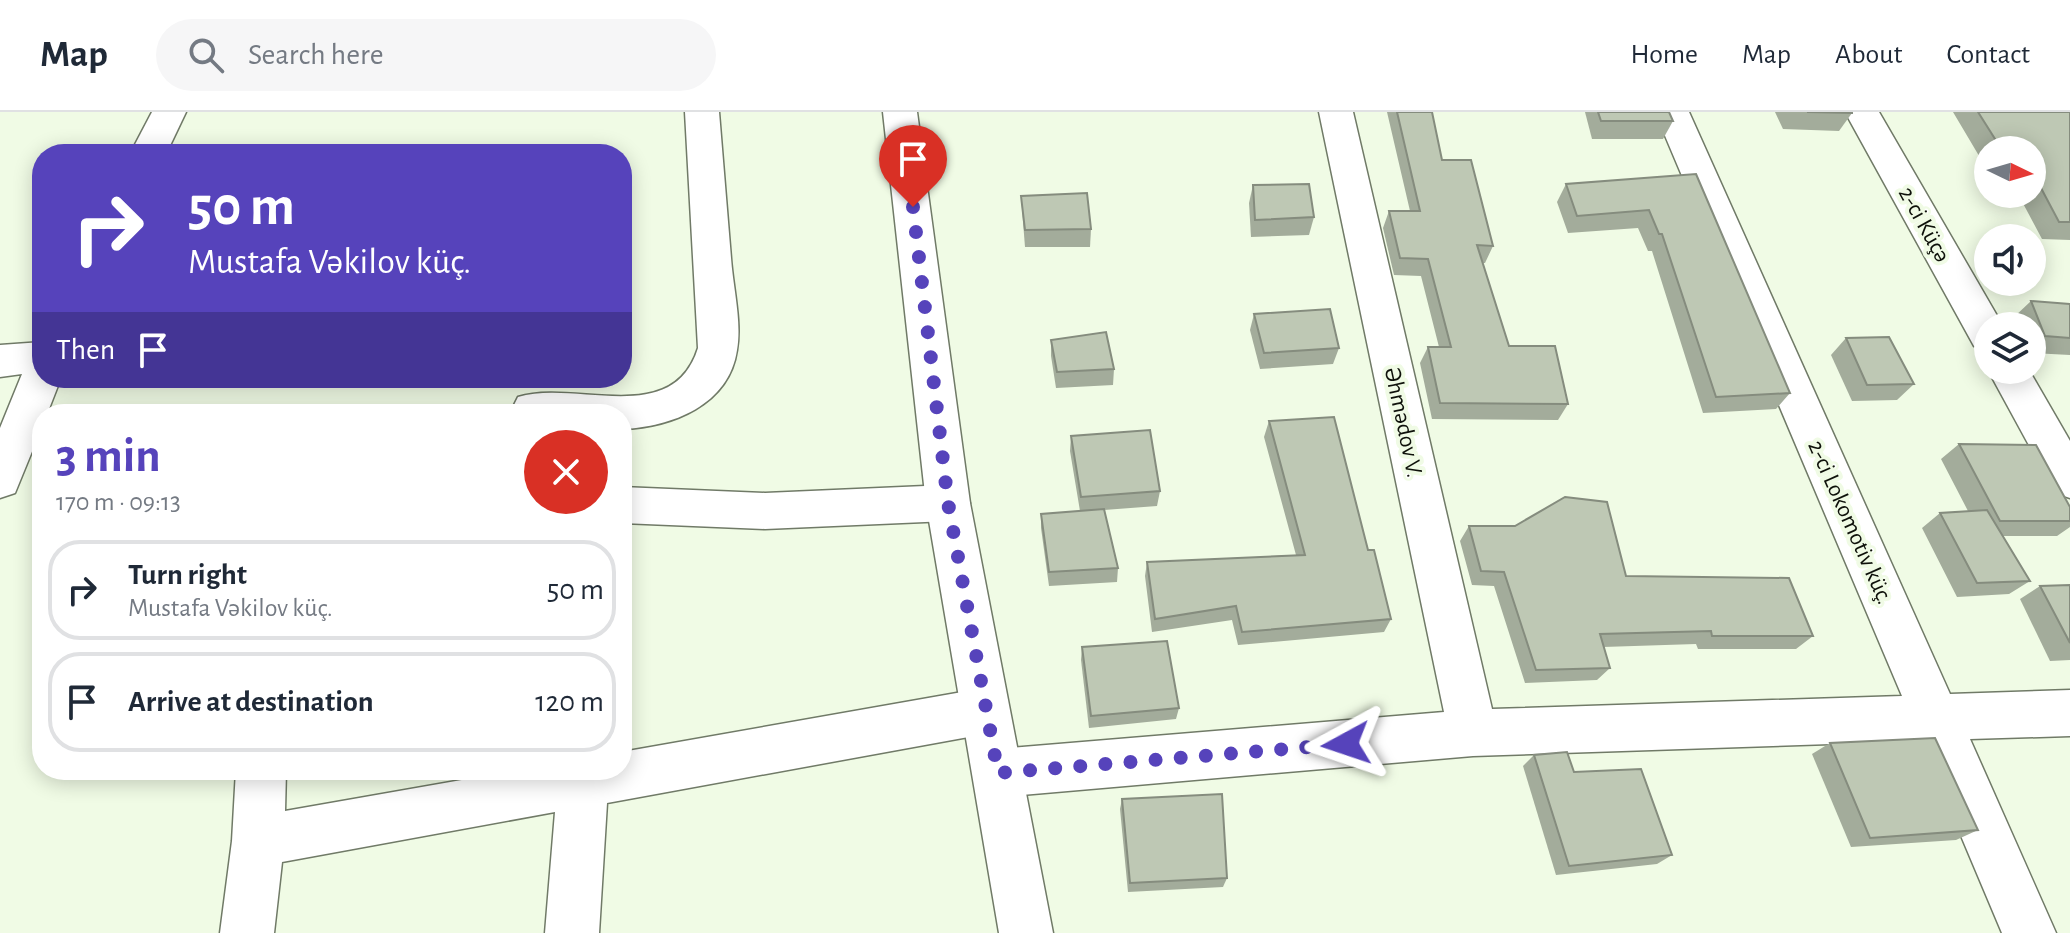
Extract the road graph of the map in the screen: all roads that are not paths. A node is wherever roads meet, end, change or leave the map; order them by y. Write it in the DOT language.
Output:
graph roads {
  1 [pos="169,112"];
  2 [pos="702,112"];
  3 [pos="900,112"];
  4 [pos="1336,112"];
  5 [pos="1672,112"];
  6 [pos="1862,112"];
  7 [pos="153,144"];
  8 [pos="1975,312"];
  9 [pos="32,358"];
  10 [pos="0,361"];
  11 [pos="2016,384"];
  12 [pos="37,388"];
  13 [pos="632,412"];
  14 [pos="0,480"];
  15 [pos="2070,480"];
  16 [pos="948,503"];
  17 [pos="632,505"];
  18 [pos="985,711"];
  19 [pos="2070,713"];
  20 [pos="1936,715"];
  21 [pos="1473,733"];
  22 [pos="632,773"];
  23 [pos="998,773"];
  24 [pos="261,780"];
  25 [pos="594,780"];
  26 [pos="583,782"];
  27 [pos="258,841"];
  28 [pos="247,933"];
  29 [pos="572,933"];
  30 [pos="1026,933"];
  31 [pos="2029,933"];
  1 -- 7 [label="street"];
  2 -- 13 [label="street"];
  3 -- 16 [label="street"];
  4 -- 21 [label="street, Əhmədov V."];
  5 -- 20 [label="street, 2-ci Lokomotiv küç."];
  6 -- 8 [label="street, 2-ci Küçə"];
  9 -- 10 [label="street"];
  11 -- 15 [label="street"];
  12 -- 14 [label="street"];
  16 -- 17 [label="street"];
  16 -- 18 [label="street"];
  18 -- 22 [label="street"];
  18 -- 23 [label="street"];
  19 -- 20 [label="street"];
  20 -- 21 [label="street"];
  20 -- 31 [label="street, 2-ci Lokomotiv küç."];
  21 -- 23 [label="street"];
  23 -- 30 [label="street"];
  24 -- 27 [label="street"];
  25 -- 26 [label="street"];
  26 -- 27 [label="street"];
  26 -- 29 [label="street"];
  27 -- 28 [label="street"];
}
